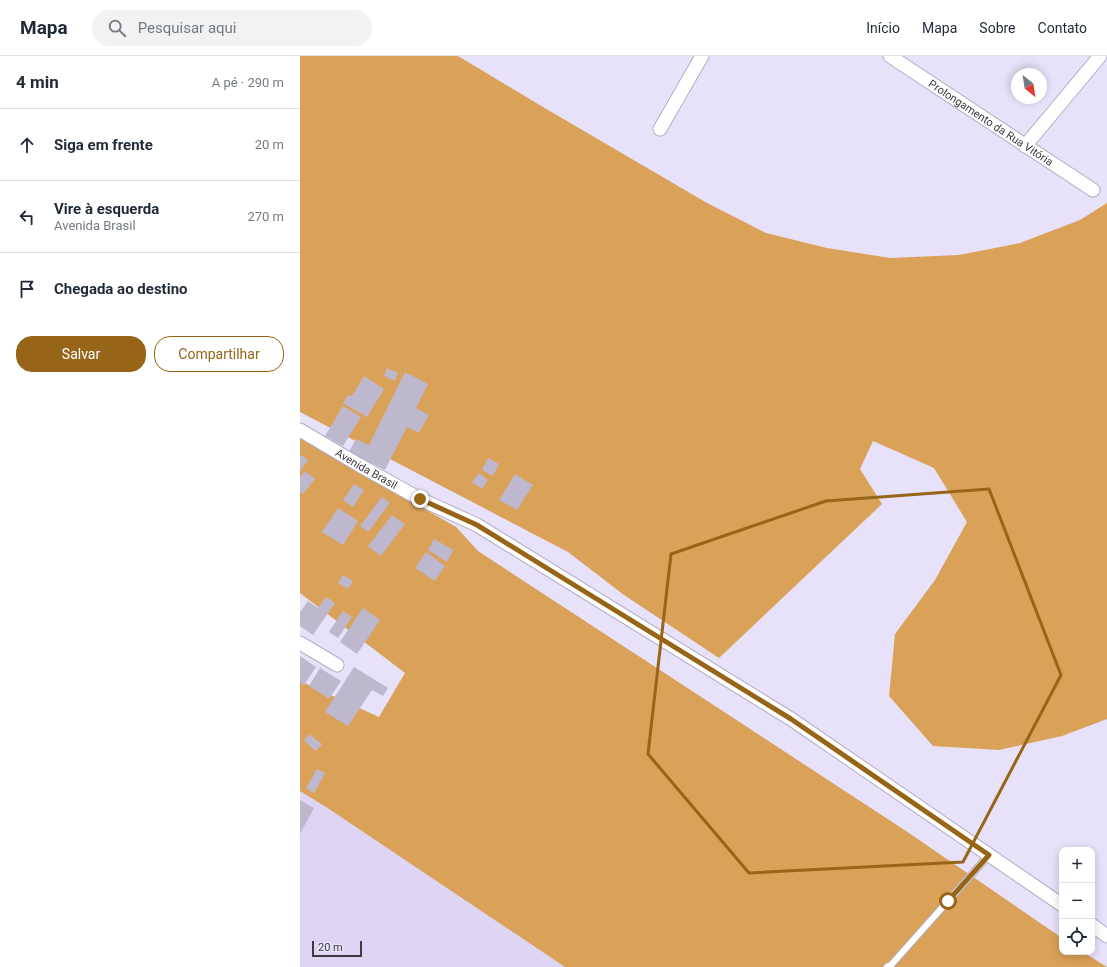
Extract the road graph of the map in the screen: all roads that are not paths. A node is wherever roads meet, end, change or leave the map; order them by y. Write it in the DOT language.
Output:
graph roads {
  1 [pos="702,56"];
  2 [pos="890,56"];
  3 [pos="1100,56"];
  4 [pos="660,129"];
  5 [pos="1025,146"];
  6 [pos="1093,190"];
  7 [pos="300,430"];
  8 [pos="300,643"];
  9 [pos="337,665"];
  10 [pos="989,855"];
  11 [pos="1059,903"];
  12 [pos="1095,927"];
  13 [pos="1107,936"];
  14 [pos="887,967"];
  1 -- 4 [label="street"];
  2 -- 5 [label="street, Prolongamento da Rua Vitória"];
  3 -- 5 [label="street"];
  5 -- 6 [label="street, Prolongamento da Rua Vitória"];
  7 -- 10 [label="street, Avenida Brasil"];
  8 -- 9 [label="street"];
  10 -- 11 [label="street, Avenida Brasil"];
  10 -- 14 [label="lane"];
  12 -- 13 [label="street"];
}
